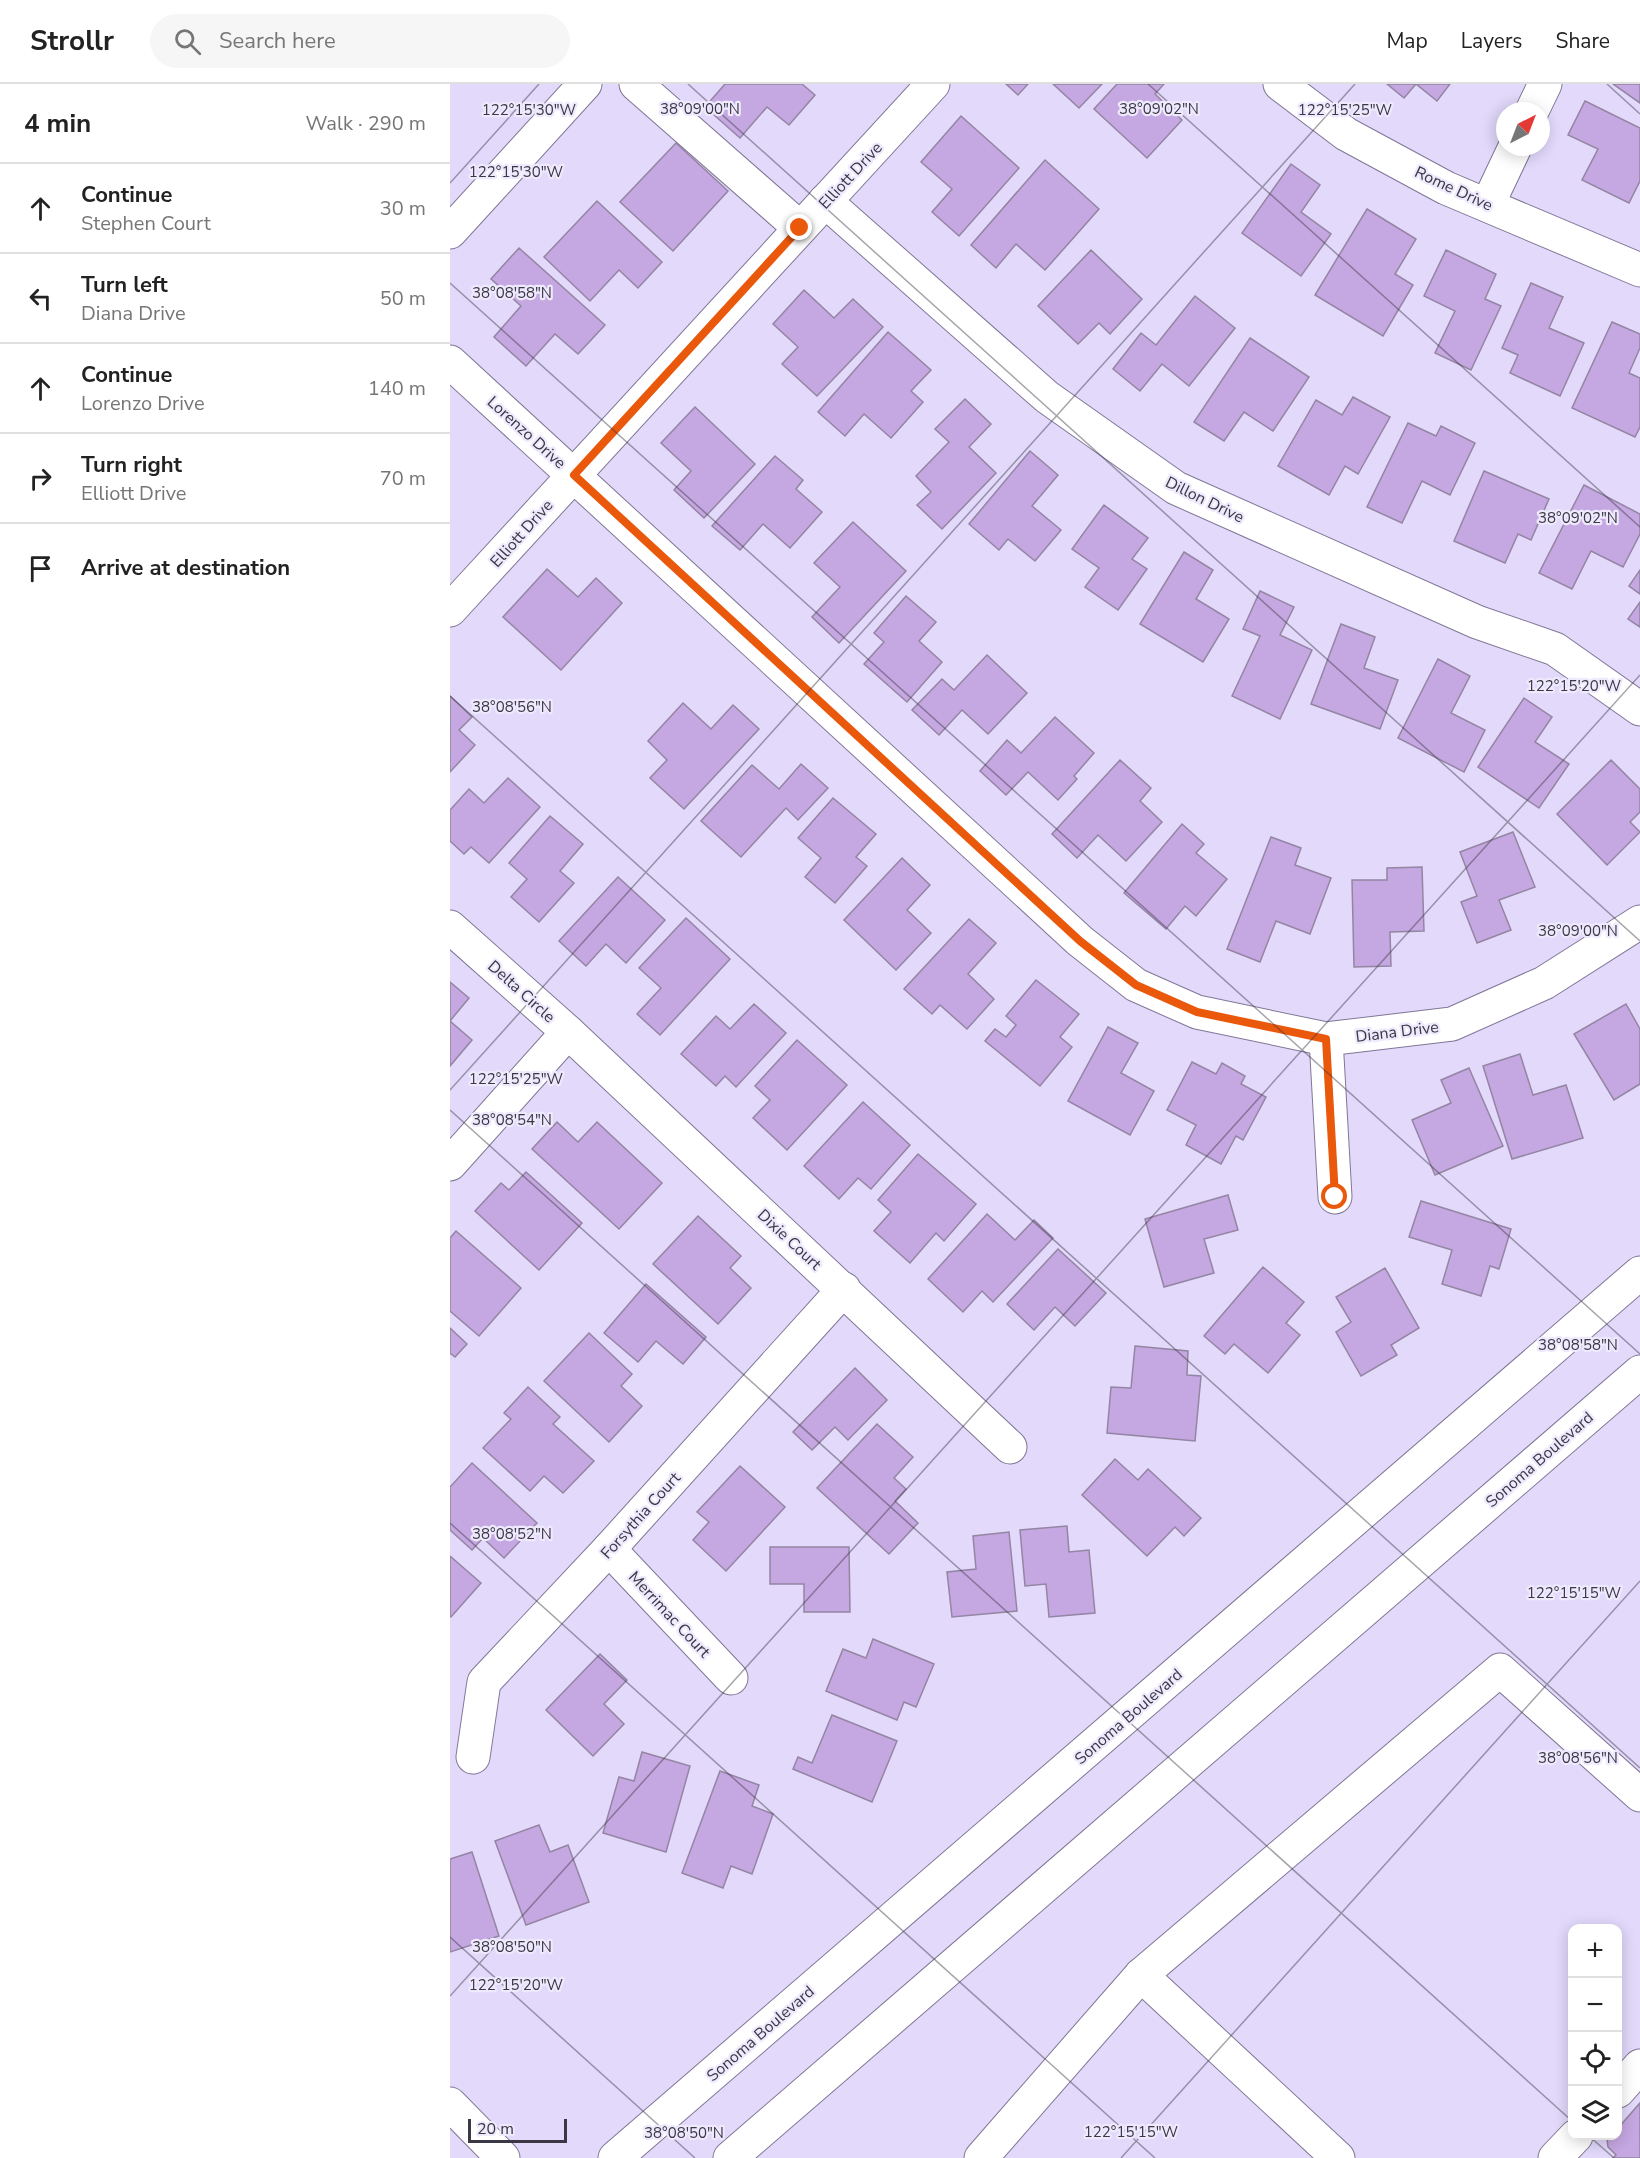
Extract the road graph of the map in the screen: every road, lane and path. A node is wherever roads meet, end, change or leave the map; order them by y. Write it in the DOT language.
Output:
graph roads {
  1 [pos="585,84"];
  2 [pos="636,84"];
  3 [pos="933,84"];
  4 [pos="1280,84"];
  5 [pos="1545,84"];
  6 [pos="1536,102"];
  7 [pos="1511,156"];
  8 [pos="825,201"];
  9 [pos="1488,204"];
  10 [pos="800,228"];
  11 [pos="450,232"];
  12 [pos="1640,270"];
  13 [pos="450,362"];
  14 [pos="574,475"];
  15 [pos="450,610"];
  16 [pos="1640,709"];
  17 [pos="1640,922"];
  18 [pos="450,927"];
  19 [pos="1080,941"];
  20 [pos="568,1032"];
  21 [pos="1326,1039"];
  22 [pos="450,1164"];
  23 [pos="1335,1197"];
  24 [pos="1640,1274"];
  25 [pos="844,1289"];
  26 [pos="1640,1372"];
  27 [pos="1010,1447"];
  28 [pos="609,1549"];
  29 [pos="731,1678"];
  30 [pos="473,1757"];
  31 [pos="1640,1795"];
  32 [pos="1142,1976"];
  33 [pos="1640,2066"];
  34 [pos="1622,2086"];
  35 [pos="450,2104"];
  36 [pos="1572,2140"];
  37 [pos="503,2158"];
  38 [pos="615,2158"];
  39 [pos="730,2158"];
  40 [pos="981,2158"];
  41 [pos="1338,2158"];
  42 [pos="1555,2158"];
  1 -- 11 [label="main road"];
  2 -- 10 [label="main road"];
  3 -- 8 [label="main road, Elliott Drive"];
  4 -- 9 [label="main road, Rome Drive"];
  5 -- 6 [label="main road"];
  7 -- 9 [label="main road"];
  8 -- 10 [label="main road, Elliott Drive"];
  8 -- 16 [label="main road, Dillon Drive"];
  9 -- 12 [label="main road, Rome Drive"];
  10 -- 14 [label="main road, Elliott Drive"];
  13 -- 14 [label="main road, Lorenzo Drive"];
  14 -- 15 [label="main road, Elliott Drive"];
  14 -- 19 [label="main road, Lorenzo Drive"];
  17 -- 21 [label="main road, Diana Drive"];
  18 -- 20 [label="main road, Delta Circle"];
  19 -- 21 [label="main road, Diana Drive"];
  20 -- 22 [label="main road, Delta Circle"];
  20 -- 25 [label="main road, Dixie Court"];
  21 -- 23 [label="main road"];
  24 -- 38 [label="main road, Sonoma Boulevard"];
  25 -- 27 [label="main road, Dixie Court"];
  25 -- 28 [label="main road, Forsythia Court"];
  26 -- 39 [label="main road, Sonoma Boulevard"];
  28 -- 29 [label="main road, Merrimac Court"];
  28 -- 30 [label="main road, Forsythia Court"];
  31 -- 32 [label="main road"];
  32 -- 40 [label="main road"];
  32 -- 41 [label="main road"];
  33 -- 34 [label="main road"];
  35 -- 37 [label="main road"];
  36 -- 42 [label="main road"];
}
